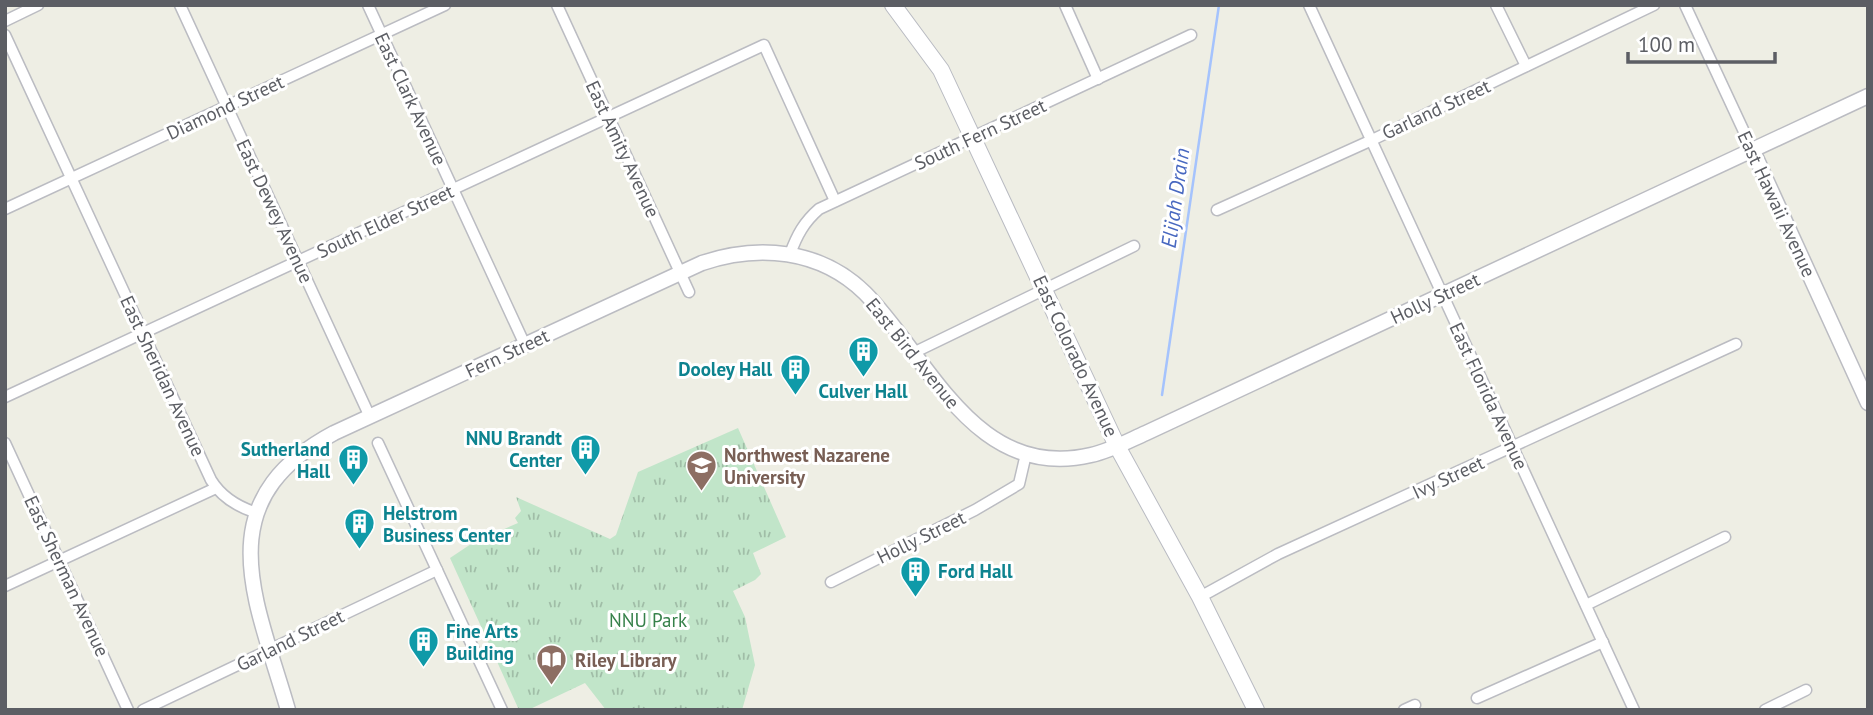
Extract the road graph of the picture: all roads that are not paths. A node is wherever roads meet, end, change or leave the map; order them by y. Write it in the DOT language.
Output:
graph roads {
  1 [pos="38,5"];
  2 [pos="180,5"];
  3 [pos="368,5"];
  4 [pos="445,5"];
  5 [pos="557,5"];
  6 [pos="894,5"];
  7 [pos="1065,5"];
  8 [pos="1309,5"];
  9 [pos="1496,5"];
  10 [pos="1654,5"];
  11 [pos="1685,5"];
  12 [pos="5,21"];
  13 [pos="5,35"];
  14 [pos="381,35"];
  15 [pos="1191,35"];
  16 [pos="1526,66"];
  17 [pos="1098,79"];
  18 [pos="1868,96"];
  19 [pos="226,106"];
  20 [pos="608,117"];
  21 [pos="974,137"];
  22 [pos="1371,140"];
  23 [pos="1752,151"];
  24 [pos="71,178"];
  25 [pos="453,189"];
  26 [pos="835,201"];
  27 [pos="5,209"];
  28 [pos="1217,210"];
  29 [pos="1134,246"];
  30 [pos="790,254"];
  31 [pos="298,261"];
  32 [pos="680,272"];
  33 [pos="1045,290"];
  34 [pos="689,292"];
  35 [pos="1441,295"];
  36 [pos="143,334"];
  37 [pos="1736,344"];
  38 [pos="525,345"];
  39 [pos="913,353"];
  40 [pos="5,397"];
  41 [pos="1868,403"];
  42 [pos="370,417"];
  43 [pos="5,443"];
  44 [pos="378,443"];
  45 [pos="1117,446"];
  46 [pos="1512,447"];
  47 [pos="1026,454"];
  48 [pos="216,488"];
  49 [pos="257,513"];
  50 [pos="1725,537"];
  51 [pos="60,560"];
  52 [pos="437,570"];
  53 [pos="831,582"];
  54 [pos="5,586"];
  55 [pos="1200,597"];
  56 [pos="1586,605"];
  57 [pos="1603,642"];
  58 [pos="270,650"];
  59 [pos="1806,690"];
  60 [pos="1477,698"];
  61 [pos="128,710"];
  62 [pos="143,710"];
  63 [pos="288,710"];
  64 [pos="502,710"];
  65 [pos="1256,710"];
  66 [pos="1634,710"];
  67 [pos="1765,710"];
  1 -- 12 [label="street"];
  2 -- 19 [label="street, East Dewey Avenue"];
  3 -- 14 [label="street, East Clark Avenue"];
  4 -- 14 [label="street, Diamond Street"];
  5 -- 20 [label="street, East Amity Avenue"];
  6 -- 21 [label="main road, East Colorado Avenue"];
  7 -- 17 [label="street"];
  8 -- 22 [label="street, East Florida Avenue"];
  9 -- 16 [label="street"];
  10 -- 16 [label="street, Garland Street"];
  11 -- 23 [label="street, East Hawaii Avenue"];
  13 -- 24 [label="street, East Sheridan Avenue"];
  14 -- 19 [label="street, Diamond Street"];
  14 -- 25 [label="street, East Clark Avenue"];
  15 -- 17 [label="street, South Fern Street"];
  16 -- 22 [label="street, Garland Street"];
  17 -- 21 [label="street, South Fern Street"];
  18 -- 23 [label="street, Holly Street"];
  19 -- 24 [label="street, Diamond Street"];
  19 -- 31 [label="street, East Dewey Avenue"];
  20 -- 25 [label="street, South Elder Street"];
  20 -- 26 [label="street, South Elder Street"];
  20 -- 32 [label="street, East Amity Avenue"];
  21 -- 26 [label="street, South Fern Street"];
  21 -- 33 [label="main road, East Colorado Avenue"];
  22 -- 28 [label="street, Garland Street"];
  22 -- 35 [label="street, East Florida Avenue"];
  23 -- 35 [label="street, Holly Street"];
  23 -- 41 [label="street, East Hawaii Avenue"];
  24 -- 27 [label="street, Diamond Street"];
  24 -- 36 [label="street, East Sheridan Avenue"];
  25 -- 31 [label="street, South Elder Street"];
  25 -- 38 [label="street, East Clark Avenue"];
  26 -- 30 [label="street, South Fern Street"];
  29 -- 33 [label="street"];
  30 -- 32 [label="street, Fern Street"];
  30 -- 39 [label="street, East Bird Avenue"];
  31 -- 36 [label="street, South Elder Street"];
  31 -- 42 [label="street, East Dewey Avenue"];
  32 -- 34 [label="street, East Amity Avenue"];
  32 -- 38 [label="street, Fern Street"];
  33 -- 39 [label="street"];
  33 -- 45 [label="main road, East Colorado Avenue"];
  35 -- 45 [label="street, Holly Street"];
  35 -- 46 [label="street, East Florida Avenue"];
  36 -- 40 [label="street, South Elder Street"];
  36 -- 48 [label="street, East Sheridan Avenue"];
  37 -- 46 [label="street, Ivy Street"];
  38 -- 42 [label="street, Fern Street"];
  39 -- 47 [label="street, East Bird Avenue"];
  42 -- 49 [label="street, Fern Street"];
  43 -- 51 [label="street, East Sherman Avenue"];
  44 -- 52 [label="street"];
  45 -- 47 [label="street, East Bird Avenue"];
  45 -- 55 [label="main road, East Colorado Avenue"];
  46 -- 55 [label="street, Ivy Street"];
  46 -- 56 [label="street, East Florida Avenue"];
  47 -- 53 [label="street, Holly Street"];
  48 -- 49 [label="street, East Sheridan Avenue"];
  48 -- 51 [label="street"];
  49 -- 58 [label="street"];
  50 -- 56 [label="street"];
  51 -- 54 [label="street"];
  51 -- 61 [label="street, East Sherman Avenue"];
  52 -- 58 [label="street, Garland Street"];
  52 -- 64 [label="street"];
  55 -- 65 [label="main road, East Colorado Avenue"];
  56 -- 57 [label="street, East Florida Avenue"];
  57 -- 60 [label="street"];
  57 -- 66 [label="street, East Florida Avenue"];
  58 -- 62 [label="street, Garland Street"];
  58 -- 63 [label="street"];
  59 -- 67 [label="street"];
}
